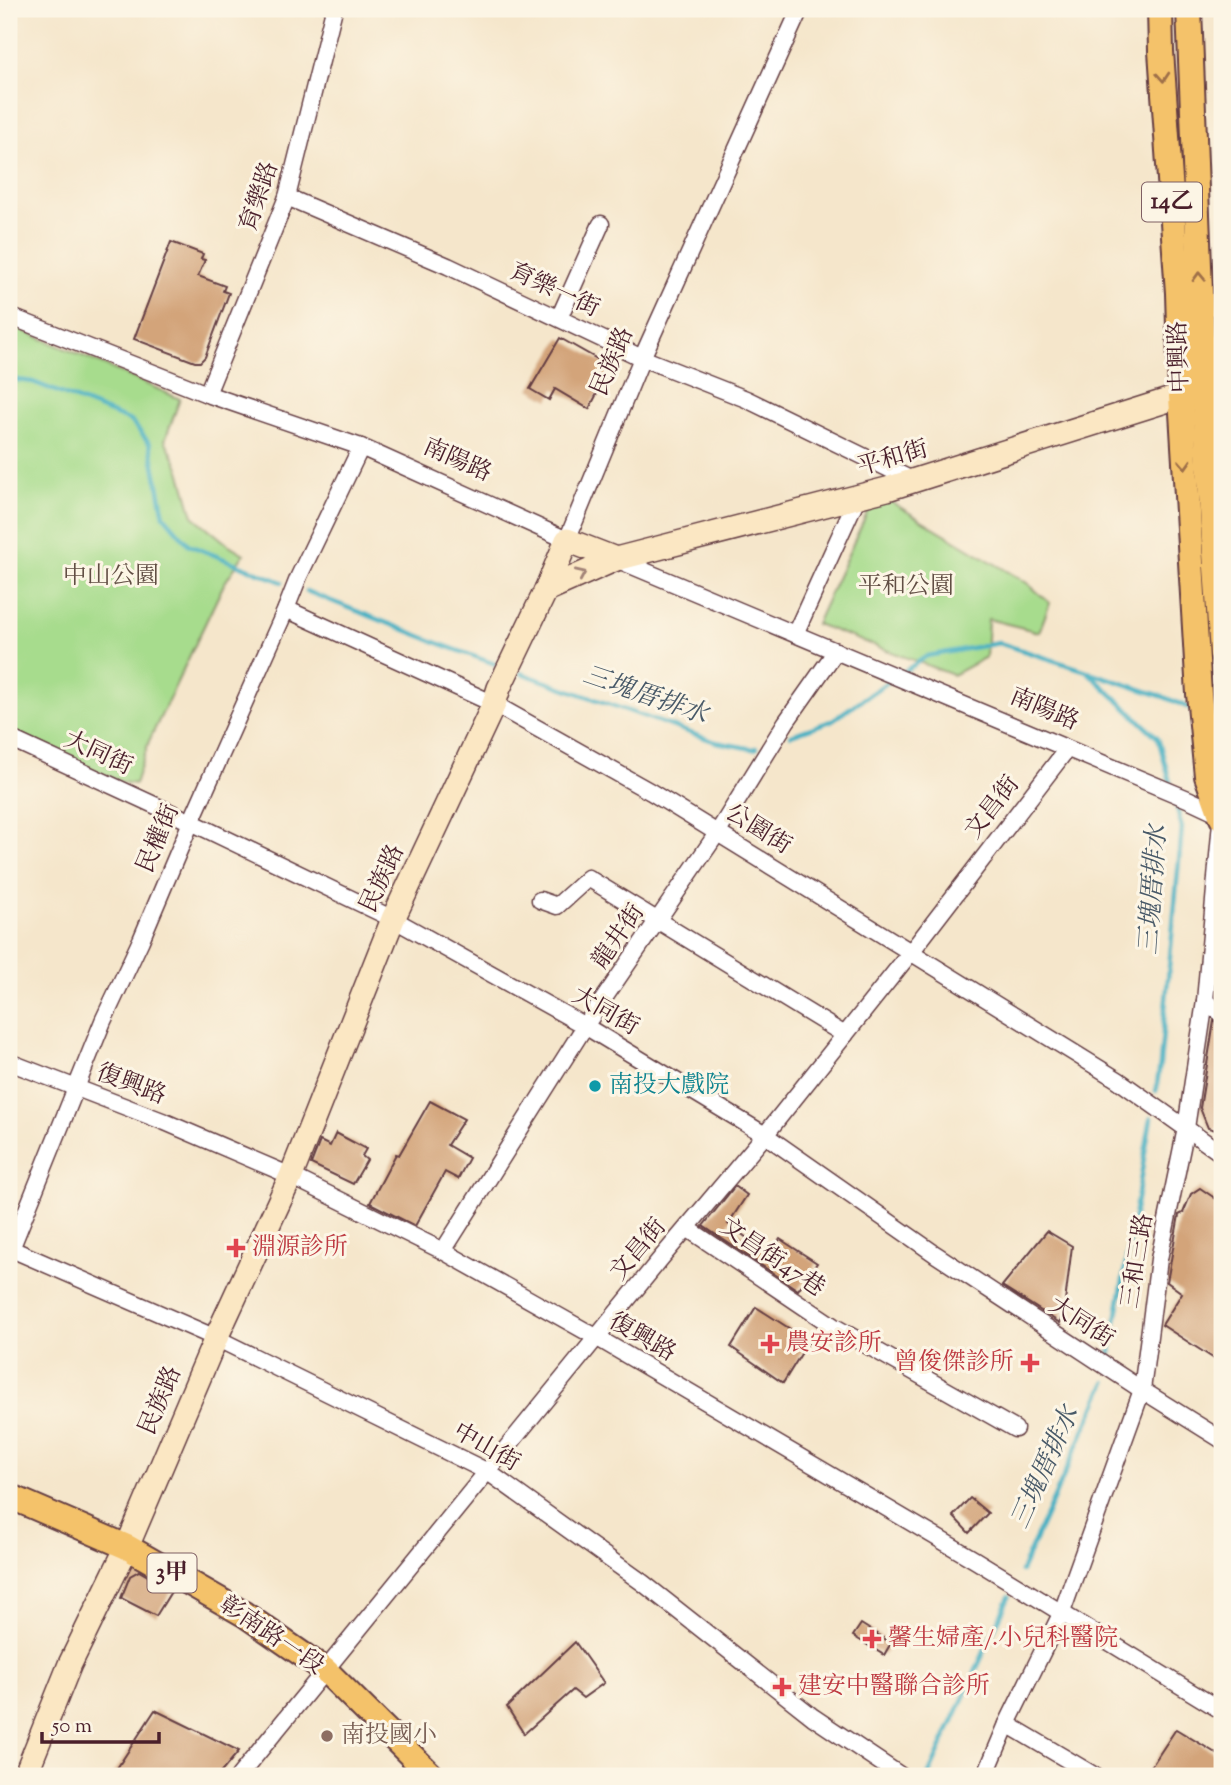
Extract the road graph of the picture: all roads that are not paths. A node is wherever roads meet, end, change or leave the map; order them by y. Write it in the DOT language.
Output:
graph roads {
  1 [pos="334,9"];
  2 [pos="800,9"];
  3 [pos="1160,9"];
  4 [pos="1189,9"];
  5 [pos="288,197"];
  6 [pos="601,224"];
  7 [pos="9,316"];
  8 [pos="559,318"];
  9 [pos="642,358"];
  10 [pos="1202,392"];
  11 [pos="207,394"];
  12 [pos="362,447"];
  13 [pos="914,481"];
  14 [pos="859,496"];
  15 [pos="567,540"];
  16 [pos="616,559"];
  17 [pos="546,590"];
  18 [pos="286,609"];
  19 [pos="795,634"];
  20 [pos="836,651"];
  21 [pos="1222,653"];
  22 [pos="494,704"];
  23 [pos="9,738"];
  24 [pos="1067,749"];
  25 [pos="1222,814"];
  26 [pos="191,822"];
  27 [pos="718,832"];
  28 [pos="540,900"];
  29 [pos="393,919"];
  30 [pos="659,920"];
  31 [pos="911,951"];
  32 [pos="1205,1002"];
  33 [pos="1222,1014"];
  34 [pos="585,1026"];
  35 [pos="845,1035"];
  36 [pos="9,1062"];
  37 [pos="77,1088"];
  38 [pos="1186,1128"];
  39 [pos="765,1135"];
  40 [pos="1222,1154"];
  41 [pos="291,1177"];
  42 [pos="687,1228"];
  43 [pos="10,1250"];
  44 [pos="443,1251"];
  45 [pos="596,1337"];
  46 [pos="216,1338"];
  47 [pos="1142,1390"];
  48 [pos="1015,1429"];
  49 [pos="1222,1440"];
  50 [pos="488,1472"];
  51 [pos="9,1496"];
  52 [pos="127,1547"];
  53 [pos="1062,1612"];
  54 [pos="325,1671"];
  55 [pos="1222,1712"];
  56 [pos="1007,1724"];
  57 [pos="9,1773"];
  58 [pos="896,1773"];
  59 [pos="14,1776"];
  60 [pos="25,1776"];
  61 [pos="239,1776"];
  62 [pos="432,1776"];
  63 [pos="985,1776"];
  64 [pos="1096,1776"];
  1 -- 5 [label="street, 育樂路"];
  2 -- 9 [label="street, 民族路"];
  3 -- 10 [label="main road, 中興路 / 14乙, one-way"];
  10 -- 4 [label="main road, 中興路 / 14乙, one-way"];
  5 -- 8 [label="street, 育樂一街"];
  5 -- 11 [label="street, 育樂路"];
  6 -- 8 [label="street"];
  7 -- 11 [label="street, 南陽路"];
  8 -- 9 [label="street, 育樂一街"];
  9 -- 13 [label="street, 育樂一街"];
  9 -- 15 [label="street, 民族路"];
  10 -- 13 [label="main road, 平和街"];
  10 -- 21 [label="main road, 中興路 / 14乙"];
  10 -- 25 [label="main road, 中興路 / 14乙, one-way"];
  11 -- 12 [label="street, 南陽路"];
  12 -- 15 [label="street, 南陽路"];
  12 -- 18 [label="street, 民權街"];
  13 -- 14 [label="main road, 平和街"];
  14 -- 16 [label="main road, 平和街"];
  14 -- 19 [label="street"];
  15 -- 16 [label="main road, 南陽路"];
  15 -- 17 [label="main road, 民族路"];
  17 -- 16 [label="main road, 平和街, one-way"];
  16 -- 19 [label="street, 南陽路"];
  17 -- 22 [label="main road, 民族路"];
  18 -- 22 [label="street, 公園街"];
  18 -- 26 [label="street, 民權街"];
  19 -- 20 [label="street, 南陽路"];
  20 -- 24 [label="street, 南陽路"];
  20 -- 27 [label="street, 龍井街"];
  22 -- 27 [label="street, 公園街"];
  22 -- 29 [label="main road, 民族路"];
  23 -- 26 [label="street, 大同街"];
  24 -- 25 [label="street, 南陽路"];
  24 -- 31 [label="street, 文昌街"];
  25 -- 32 [label="street, 三和三路"];
  26 -- 29 [label="street, 大同街"];
  26 -- 37 [label="street, 民權街"];
  27 -- 30 [label="street, 龍井街"];
  27 -- 31 [label="street, 公園街"];
  28 -- 30 [label="street"];
  29 -- 34 [label="street, 大同街"];
  29 -- 41 [label="main road, 民族路"];
  30 -- 34 [label="street, 龍井街"];
  30 -- 35 [label="street"];
  31 -- 35 [label="street, 文昌街"];
  31 -- 38 [label="street, 公園街"];
  32 -- 33 [label="street"];
  32 -- 38 [label="street, 三和三路"];
  34 -- 39 [label="street, 大同街"];
  34 -- 44 [label="street, 龍井街"];
  35 -- 39 [label="street, 文昌街"];
  36 -- 37 [label="street, 復興路"];
  37 -- 41 [label="street, 復興路"];
  37 -- 43 [label="street, 民權街"];
  38 -- 40 [label="street, 公園街"];
  38 -- 47 [label="street, 三和三路"];
  39 -- 42 [label="street, 文昌街"];
  39 -- 47 [label="street, 大同街"];
  41 -- 44 [label="street, 復興路"];
  41 -- 46 [label="main road, 民族路"];
  42 -- 45 [label="street, 文昌街"];
  42 -- 48 [label="street, 文昌街47巷"];
  43 -- 46 [label="street, 中山街"];
  44 -- 45 [label="street, 復興路"];
  45 -- 50 [label="street, 文昌街"];
  45 -- 53 [label="street, 復興路"];
  46 -- 50 [label="street, 中山街"];
  46 -- 52 [label="main road, 民族路"];
  47 -- 49 [label="street, 大同街"];
  47 -- 53 [label="street, 三和三路"];
  50 -- 54 [label="street, 文昌街"];
  50 -- 58 [label="street, 中山街"];
  51 -- 52 [label="main road, 彰南路一段 / 3甲"];
  52 -- 54 [label="main road, 彰南路一段 / 3甲"];
  52 -- 60 [label="main road, 民族路"];
  53 -- 55 [label="street, 復興路"];
  53 -- 56 [label="street, 三和三路"];
  54 -- 61 [label="street, 文昌街"];
  54 -- 62 [label="main road, 彰南路一段 / 3甲"];
  56 -- 63 [label="street, 三和三路"];
  56 -- 64 [label="street"];
  57 -- 59 [label="street"];
}
